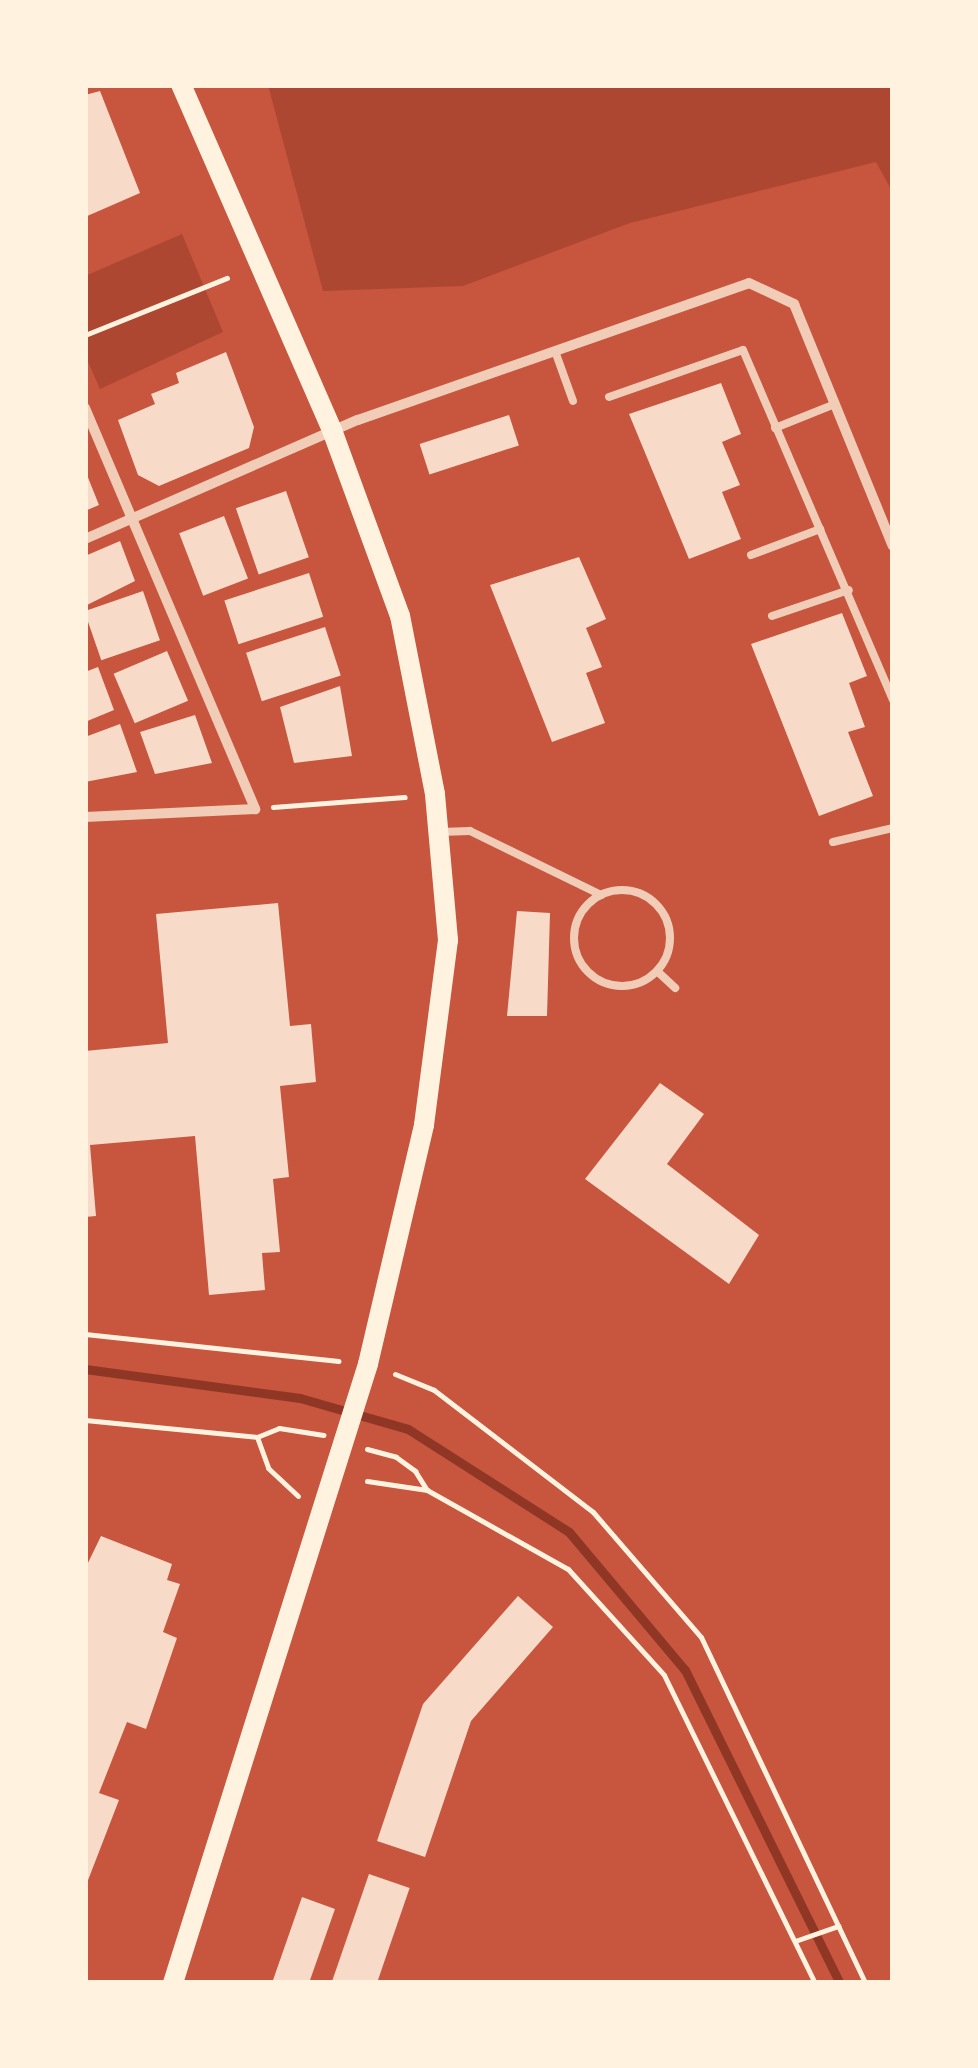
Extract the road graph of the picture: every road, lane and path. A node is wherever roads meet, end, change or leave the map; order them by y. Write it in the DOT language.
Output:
graph roads {
  1 [pos="181,85"];
  2 [pos="227,278"];
  3 [pos="85,335"];
  4 [pos="555,351"];
  5 [pos="609,397"];
  6 [pos="573,402"];
  7 [pos="835,404"];
  8 [pos="85,408"];
  9 [pos="775,428"];
  10 [pos="332,430"];
  11 [pos="130,517"];
  12 [pos="820,528"];
  13 [pos="85,539"];
  14 [pos="893,546"];
  15 [pos="752,554"];
  16 [pos="849,590"];
  17 [pos="772,616"];
  18 [pos="893,700"];
  19 [pos="405,797"];
  20 [pos="255,809"];
  21 [pos="85,818"];
  22 [pos="893,828"];
  23 [pos="440,832"];
  24 [pos="833,842"];
  25 [pos="601,895"];
  26 [pos="658,971"];
  27 [pos="675,988"];
  28 [pos="85,1334"];
  29 [pos="339,1361"];
  30 [pos="395,1374"];
  31 [pos="85,1420"];
  32 [pos="257,1438"];
  33 [pos="336,1446"];
  34 [pos="364,1448"];
  35 [pos="367,1481"];
  36 [pos="427,1490"];
  37 [pos="298,1496"];
  38 [pos="838,1926"];
  39 [pos="795,1941"];
  40 [pos="173,1983"];
  41 [pos="815,1983"];
  42 [pos="866,1983"];
  1 -- 10 [label="main road"];
  2 -- 3 [label="path"];
  4 -- 6 [label="lane"];
  4 -- 7 [label="street"];
  4 -- 10 [label="street"];
  5 -- 9 [label="lane"];
  7 -- 9 [label="lane"];
  7 -- 14 [label="street"];
  8 -- 11 [label="street"];
  9 -- 12 [label="lane"];
  10 -- 11 [label="street"];
  10 -- 23 [label="main road"];
  11 -- 13 [label="street"];
  11 -- 20 [label="street"];
  12 -- 15 [label="lane"];
  12 -- 16 [label="lane"];
  16 -- 17 [label="lane"];
  16 -- 18 [label="lane"];
  19 -- 20 [label="path"];
  20 -- 21 [label="street"];
  22 -- 24 [label="lane"];
  23 -- 25 [label="lane"];
  23 -- 33 [label="main road"];
  25 -- 26 [label="lane"];
  25 -- 26 [label="lane"];
  26 -- 27 [label="lane"];
  28 -- 29 [label="path"];
  30 -- 38 [label="path"];
  31 -- 32 [label="path"];
  32 -- 33 [label="path"];
  32 -- 37 [label="path"];
  33 -- 40 [label="main road"];
  34 -- 36 [label="path"];
  35 -- 36 [label="path"];
  36 -- 39 [label="path"];
  38 -- 39 [label="path"];
  38 -- 42 [label="path"];
  39 -- 41 [label="path"];
}
